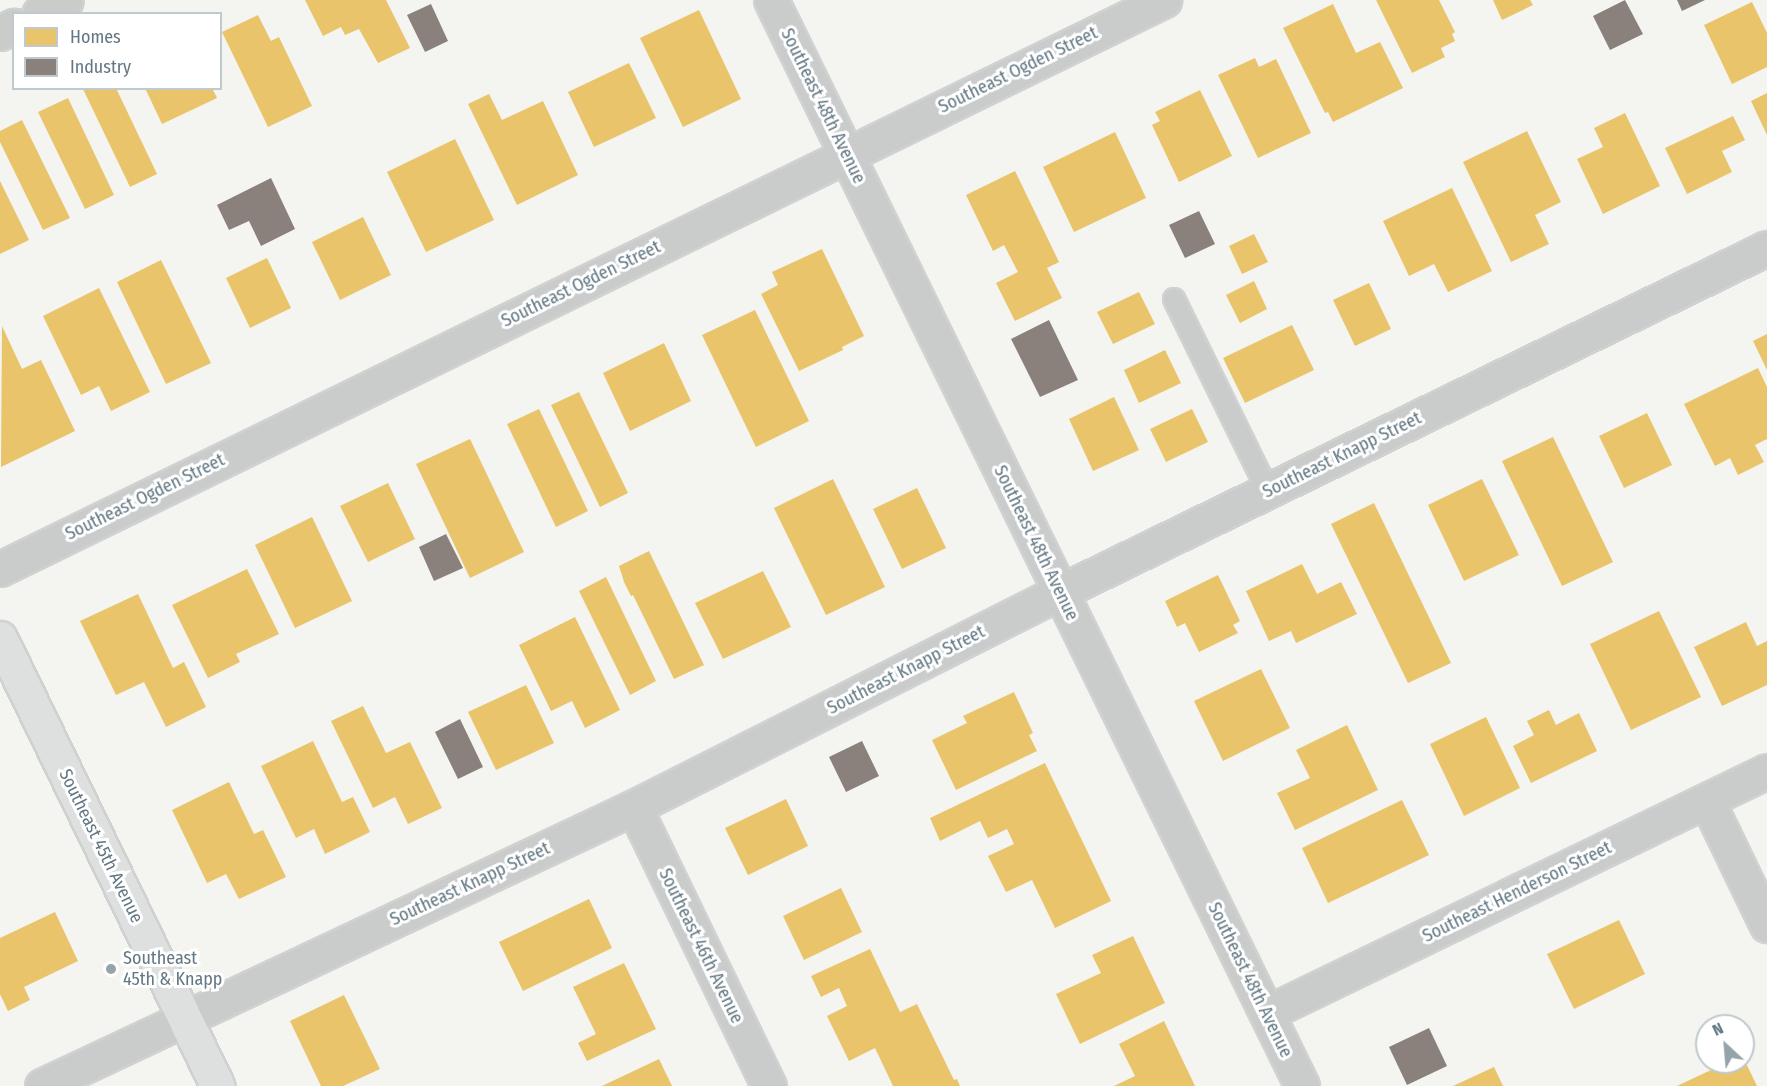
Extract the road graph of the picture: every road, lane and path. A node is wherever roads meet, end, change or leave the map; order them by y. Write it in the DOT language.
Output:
graph roads {
  1 [pos="66,0"];
  2 [pos="771,0"];
  3 [pos="1164,0"];
  4 [pos="43,12"];
  5 [pos="846,154"];
  6 [pos="1767,248"];
  7 [pos="1174,299"];
  8 [pos="1268,491"];
  9 [pos="0,569"];
  10 [pos="1060,592"];
  11 [pos="0,638"];
  12 [pos="1767,771"];
  13 [pos="1707,801"];
  14 [pos="634,807"];
  15 [pos="1767,925"];
  16 [pos="1267,1013"];
  17 [pos="185,1018"];
  18 [pos="42,1086"];
  19 [pos="218,1086"];
  20 [pos="769,1086"];
  21 [pos="1302,1086"];
  1 -- 4 [label="street"];
  2 -- 5 [label="street, Southeast 48th Avenue"];
  3 -- 5 [label="street, Southeast Ogden Street"];
  5 -- 9 [label="street, Southeast Ogden Street"];
  5 -- 10 [label="street, Southeast 48th Avenue"];
  6 -- 8 [label="street, Southeast Knapp Street"];
  7 -- 8 [label="lane"];
  8 -- 10 [label="street, Southeast Knapp Street"];
  10 -- 14 [label="street, Southeast Knapp Street"];
  10 -- 16 [label="street, Southeast 48th Avenue"];
  11 -- 17 [label="street, Southeast 45th Avenue"];
  12 -- 13 [label="street, Southeast Henderson Street"];
  13 -- 15 [label="street"];
  13 -- 16 [label="street, Southeast Henderson Street"];
  14 -- 17 [label="street, Southeast Knapp Street"];
  14 -- 20 [label="street, Southeast 46th Avenue"];
  16 -- 21 [label="street, Southeast 48th Avenue"];
  17 -- 18 [label="street, Southeast Knapp Street"];
  17 -- 19 [label="street, Southeast 45th Avenue"];
}
